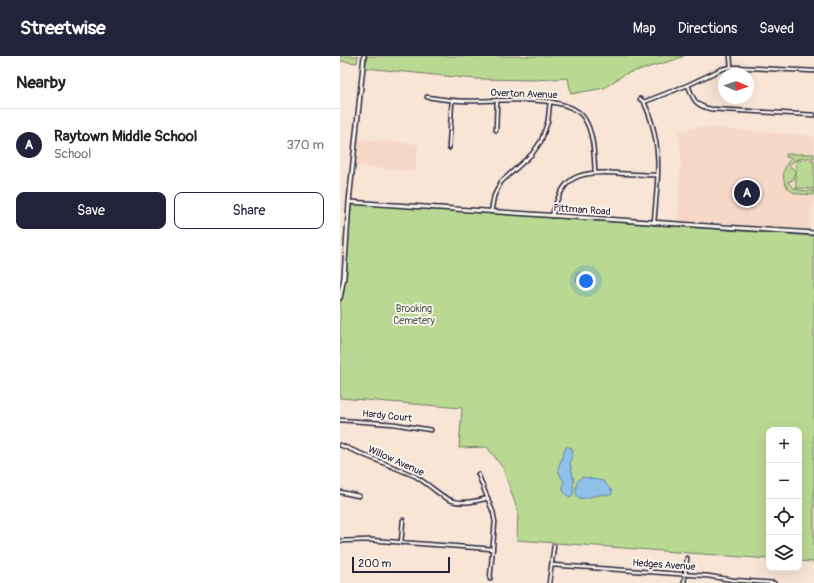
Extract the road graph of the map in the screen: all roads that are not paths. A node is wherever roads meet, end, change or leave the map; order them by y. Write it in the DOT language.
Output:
graph roads {
  1 [pos="364,56"];
  2 [pos="730,56"];
  3 [pos="731,67"];
  4 [pos="814,72"];
  5 [pos="688,85"];
  6 [pos="427,97"];
  7 [pos="640,99"];
  8 [pos="452,100"];
  9 [pos="497,101"];
  10 [pos="550,101"];
  11 [pos="644,102"];
  12 [pos="814,116"];
  13 [pos="496,130"];
  14 [pos="449,148"];
  15 [pos="595,172"];
  16 [pos="657,175"];
  17 [pos="349,202"];
  18 [pos="490,212"];
  19 [pos="552,216"];
  20 [pos="654,223"];
  21 [pos="814,233"];
  22 [pos="342,276"];
  23 [pos="340,298"];
  24 [pos="340,420"];
  25 [pos="432,430"];
  26 [pos="340,445"];
  27 [pos="478,474"];
  28 [pos="340,492"];
  29 [pos="359,496"];
  30 [pos="488,498"];
  31 [pos="403,520"];
  32 [pos="340,541"];
  33 [pos="401,542"];
  34 [pos="554,546"];
  35 [pos="493,549"];
  36 [pos="687,558"];
  37 [pos="552,565"];
  38 [pos="685,574"];
  39 [pos="490,579"];
  40 [pos="549,583"];
  41 [pos="684,583"];
  42 [pos="774,583"];
  1 -- 17 [label="street"];
  2 -- 3 [label="street"];
  3 -- 4 [label="street"];
  3 -- 5 [label="street"];
  5 -- 11 [label="street"];
  5 -- 12 [label="street"];
  6 -- 8 [label="street, Overton Avenue"];
  7 -- 11 [label="street"];
  8 -- 9 [label="street, Overton Avenue"];
  8 -- 14 [label="street"];
  9 -- 10 [label="street, Overton Avenue"];
  9 -- 13 [label="street"];
  10 -- 15 [label="street, Overton Avenue"];
  10 -- 18 [label="street"];
  11 -- 16 [label="street"];
  15 -- 16 [label="street"];
  15 -- 19 [label="street"];
  16 -- 20 [label="street"];
  17 -- 18 [label="street, Pittman Road"];
  17 -- 22 [label="street"];
  18 -- 19 [label="street, Pittman Road"];
  19 -- 20 [label="street, Pittman Road"];
  20 -- 21 [label="street, Pittman Road"];
  22 -- 23 [label="street"];
  24 -- 25 [label="street, Hardy Court"];
  26 -- 30 [label="street, Willow Avenue"];
  27 -- 30 [label="street"];
  28 -- 29 [label="street"];
  30 -- 35 [label="street"];
  31 -- 33 [label="street"];
  32 -- 33 [label="street"];
  33 -- 35 [label="street"];
  34 -- 37 [label="street"];
  35 -- 39 [label="street"];
  36 -- 38 [label="street"];
  37 -- 38 [label="street, Hedges Avenue"];
  37 -- 40 [label="street"];
  38 -- 41 [label="street"];
  38 -- 42 [label="street, Hedges Avenue"];
}
